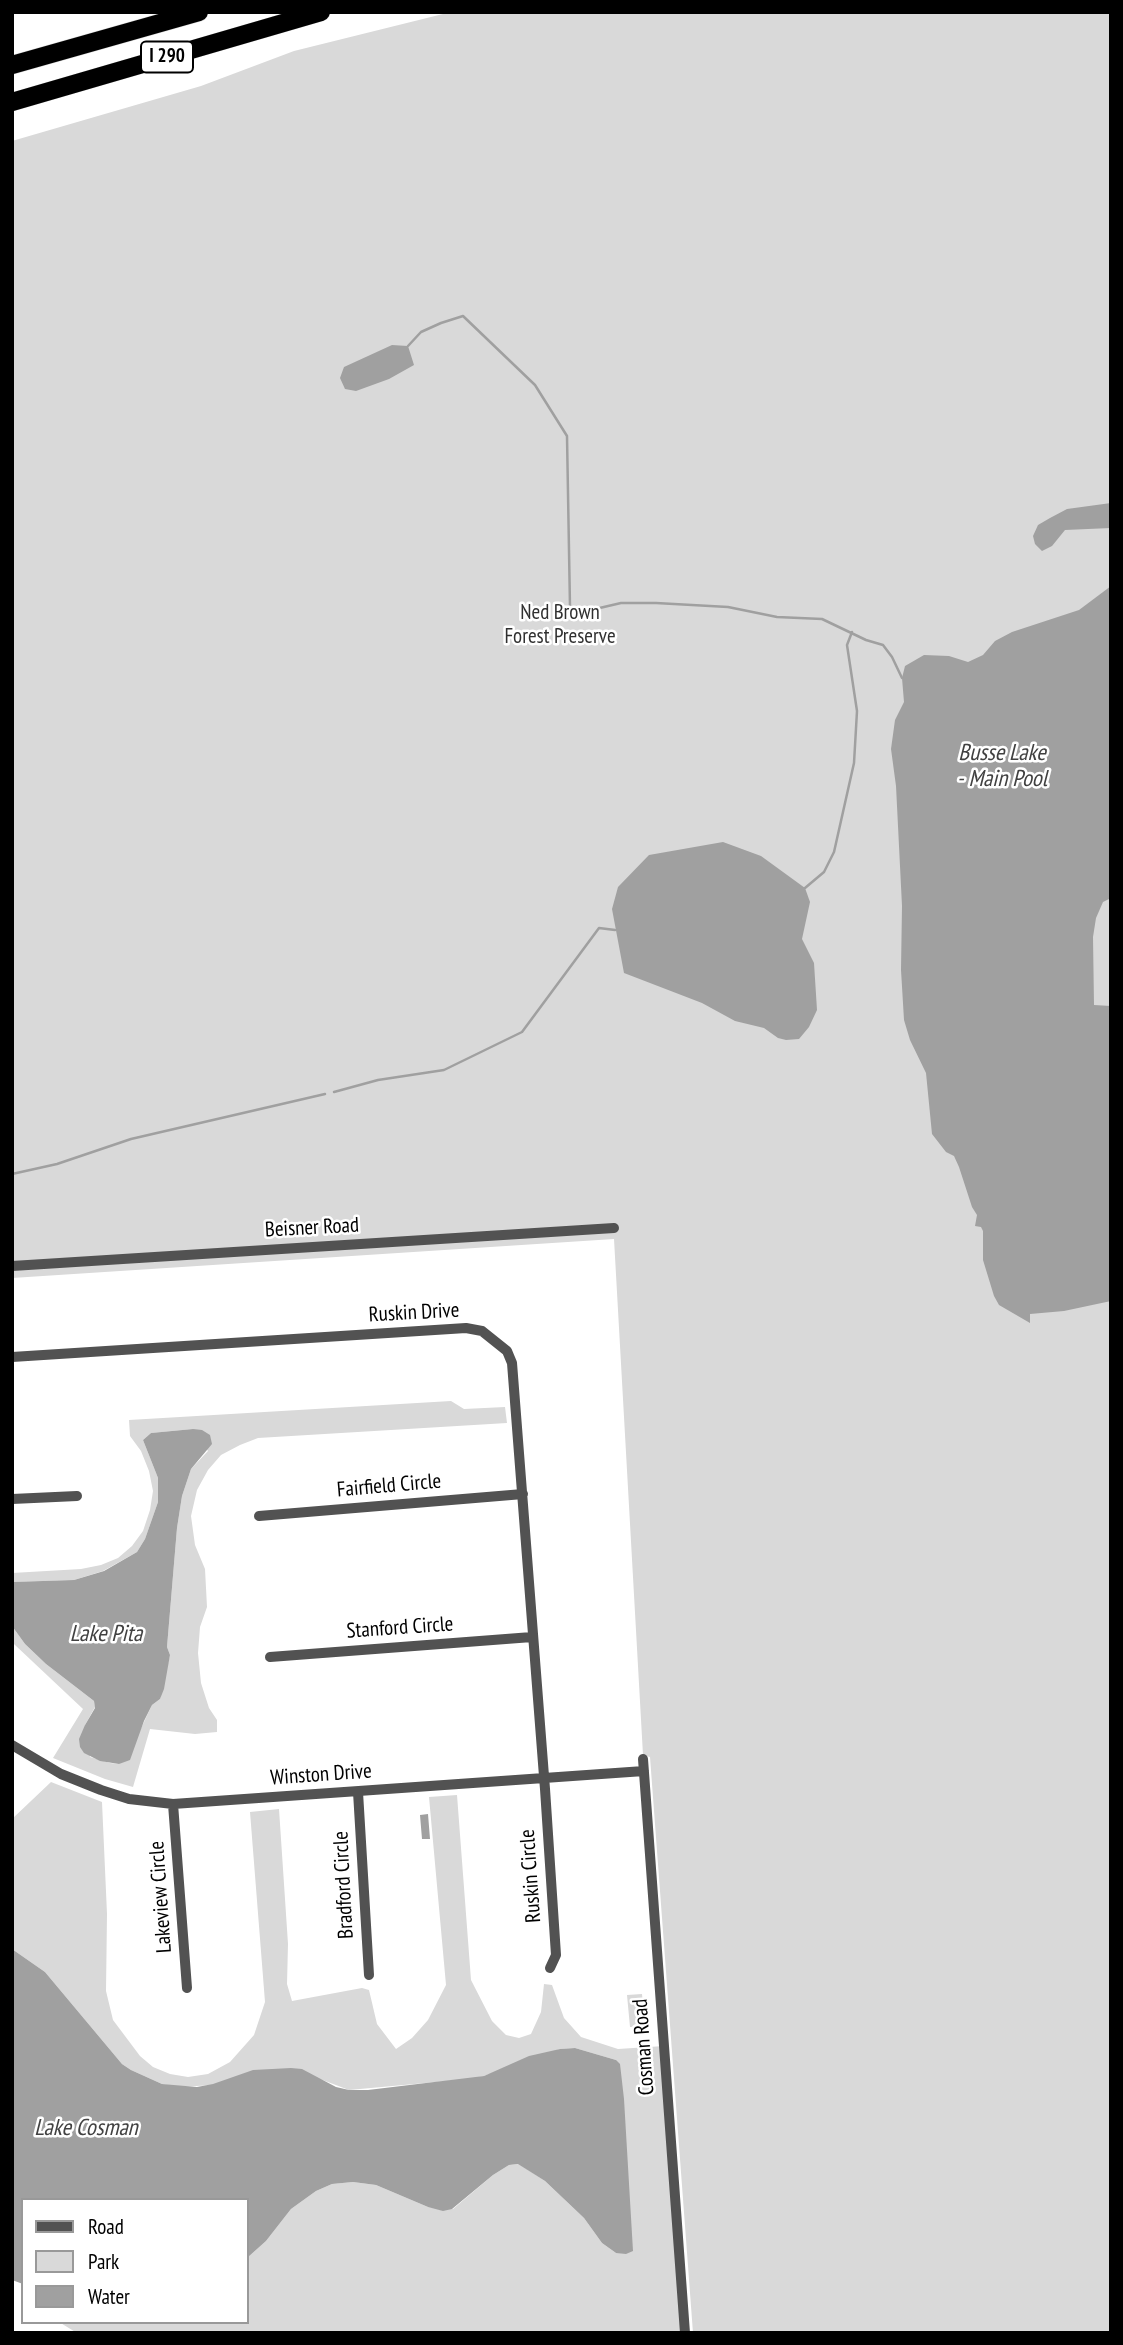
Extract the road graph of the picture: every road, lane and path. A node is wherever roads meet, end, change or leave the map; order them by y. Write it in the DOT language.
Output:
graph roads {
  1 [pos="199,12"];
  2 [pos="321,12"];
  3 [pos="12,65"];
  4 [pos="12,102"];
  5 [pos="614,1228"];
  6 [pos="12,1266"];
  7 [pos="12,1357"];
  8 [pos="523,1494"];
  9 [pos="77,1496"];
  10 [pos="12,1499"];
  11 [pos="259,1516"];
  12 [pos="532,1637"];
  13 [pos="270,1657"];
  14 [pos="12,1745"];
  15 [pos="643,1759"];
  16 [pos="644,1771"];
  17 [pos="544,1779"];
  18 [pos="358,1792"];
  19 [pos="173,1804"];
  20 [pos="550,1968"];
  21 [pos="369,1975"];
  22 [pos="187,1988"];
  23 [pos="685,2333"];
  1 -- 3 [label="highway, I 290"];
  2 -- 4 [label="highway, I 290"];
  5 -- 6 [label="street, Beisner Road"];
  7 -- 8 [label="street, Ruskin Drive"];
  8 -- 11 [label="street, Fairfield Circle"];
  8 -- 12 [label="street, Ruskin Drive"];
  9 -- 10 [label="street"];
  12 -- 13 [label="street, Stanford Circle"];
  12 -- 17 [label="street, Ruskin Drive"];
  14 -- 19 [label="street, Winston Drive"];
  15 -- 16 [label="street, Cosman Road"];
  16 -- 17 [label="street, Winston Drive"];
  16 -- 23 [label="street, Cosman Road"];
  17 -- 18 [label="street, Winston Drive"];
  17 -- 20 [label="street, Ruskin Circle"];
  18 -- 19 [label="street, Winston Drive"];
  18 -- 21 [label="street, Bradford Circle"];
  19 -- 22 [label="street, Lakeview Circle"];
}
